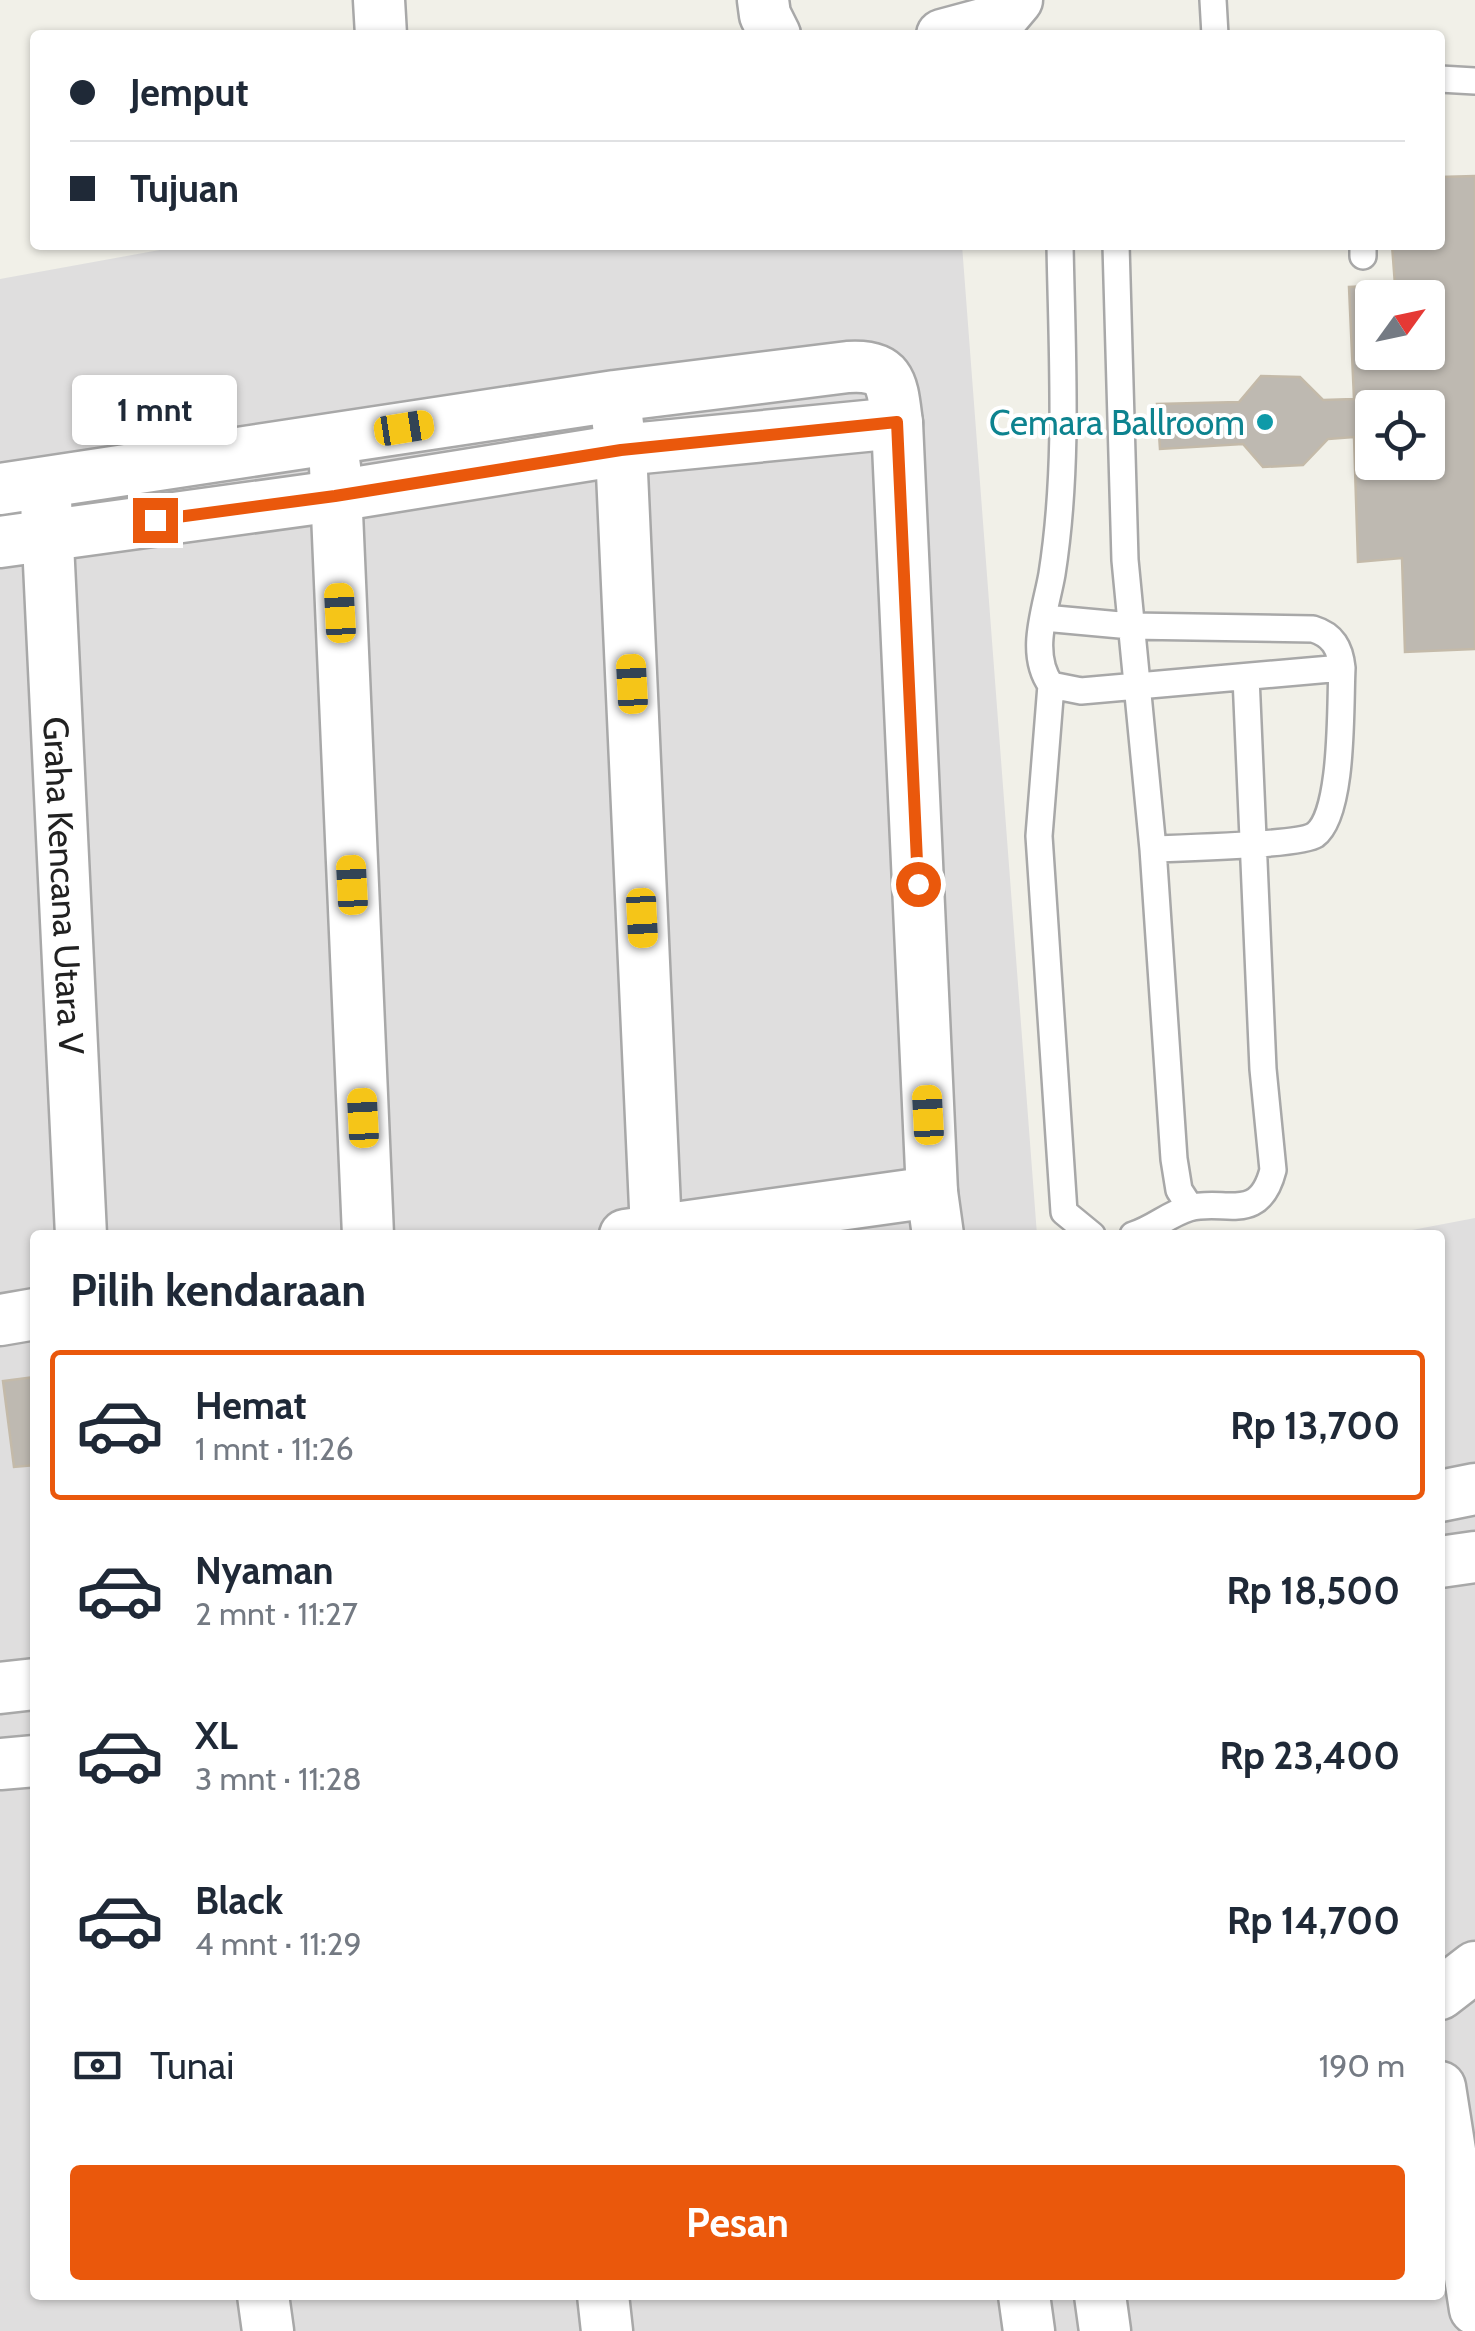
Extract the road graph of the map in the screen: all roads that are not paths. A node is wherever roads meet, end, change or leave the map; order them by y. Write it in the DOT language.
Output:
graph roads {
  1 [pos="379,0"];
  2 [pos="763,0"];
  3 [pos="1018,0"];
  4 [pos="1212,0"];
  5 [pos="381,30"];
  6 [pos="773,30"];
  7 [pos="960,30"];
  8 [pos="1214,30"];
  9 [pos="1445,80"];
  10 [pos="1475,81"];
  11 [pos="1060,250"];
  12 [pos="1116,250"];
  13 [pos="614,396"];
  14 [pos="897,422"];
  15 [pos="334,438"];
  16 [pos="621,450"];
  17 [pos="23,485"];
  18 [pos="335,496"];
  19 [pos="24,538"];
  20 [pos="1044,618"];
  21 [pos="1131,626"];
  22 [pos="1342,668"];
  23 [pos="1246,676"];
  24 [pos="1052,684"];
  25 [pos="1137,686"];
  26 [pos="1253,843"];
  27 [pos="1153,850"];
  28 [pos="1190,1208"];
  29 [pos="935,1214"];
  30 [pos="81,1230"];
  31 [pos="368,1230"];
  32 [pos="639,1230"];
  33 [pos="686,1230"];
  34 [pos="1086,1230"];
  35 [pos="1152,1230"];
  36 [pos="30,1315"];
  37 [pos="0,1320"];
  38 [pos="1475,1489"];
  39 [pos="1445,1495"];
  40 [pos="1475,1557"];
  41 [pos="1445,1561"];
  42 [pos="30,1685"];
  43 [pos="0,1688"];
  44 [pos="30,1761"];
  45 [pos="0,1764"];
  46 [pos="1445,1964"];
  47 [pos="1475,1966"];
  48 [pos="1445,1990"];
  49 [pos="1445,2119"];
  50 [pos="264,2300"];
  51 [pos="604,2300"];
  52 [pos="1025,2300"];
  53 [pos="1101,2300"];
  54 [pos="1475,2309"];
  55 [pos="268,2331"];
  56 [pos="607,2331"];
  57 [pos="1029,2331"];
  58 [pos="1105,2331"];
  1 -- 5 [label="street"];
  2 -- 6 [label="street"];
  3 -- 7 [label="street"];
  4 -- 8 [label="lane"];
  9 -- 10 [label="lane"];
  11 -- 20 [label="lane"];
  12 -- 21 [label="lane"];
  13 -- 14 [label="street"];
  13 -- 15 [label="street"];
  13 -- 16 [label="street"];
  14 -- 16 [label="street"];
  14 -- 29 [label="street"];
  15 -- 17 [label="street"];
  15 -- 18 [label="street"];
  16 -- 18 [label="street"];
  16 -- 32 [label="street"];
  17 -- 19 [label="street, Graha Kencana Utara V"];
  18 -- 19 [label="street"];
  18 -- 31 [label="street"];
  19 -- 30 [label="street, Graha Kencana Utara V"];
  20 -- 21 [label="lane"];
  20 -- 24 [label="lane"];
  21 -- 22 [label="lane"];
  21 -- 25 [label="lane"];
  22 -- 23 [label="lane"];
  22 -- 26 [label="lane"];
  23 -- 25 [label="lane"];
  23 -- 26 [label="lane"];
  24 -- 25 [label="lane"];
  24 -- 34 [label="lane"];
  25 -- 27 [label="lane"];
  26 -- 27 [label="lane"];
  26 -- 28 [label="lane"];
  27 -- 28 [label="lane"];
  28 -- 35 [label="lane"];
  29 -- 33 [label="street"];
  36 -- 37 [label="street"];
  38 -- 39 [label="street"];
  40 -- 41 [label="street"];
  42 -- 43 [label="street"];
  44 -- 45 [label="street"];
  46 -- 47 [label="street"];
  47 -- 48 [label="street"];
  49 -- 54 [label="street"];
  50 -- 55 [label="street"];
  51 -- 56 [label="street"];
  52 -- 57 [label="street"];
  53 -- 58 [label="street"];
}
